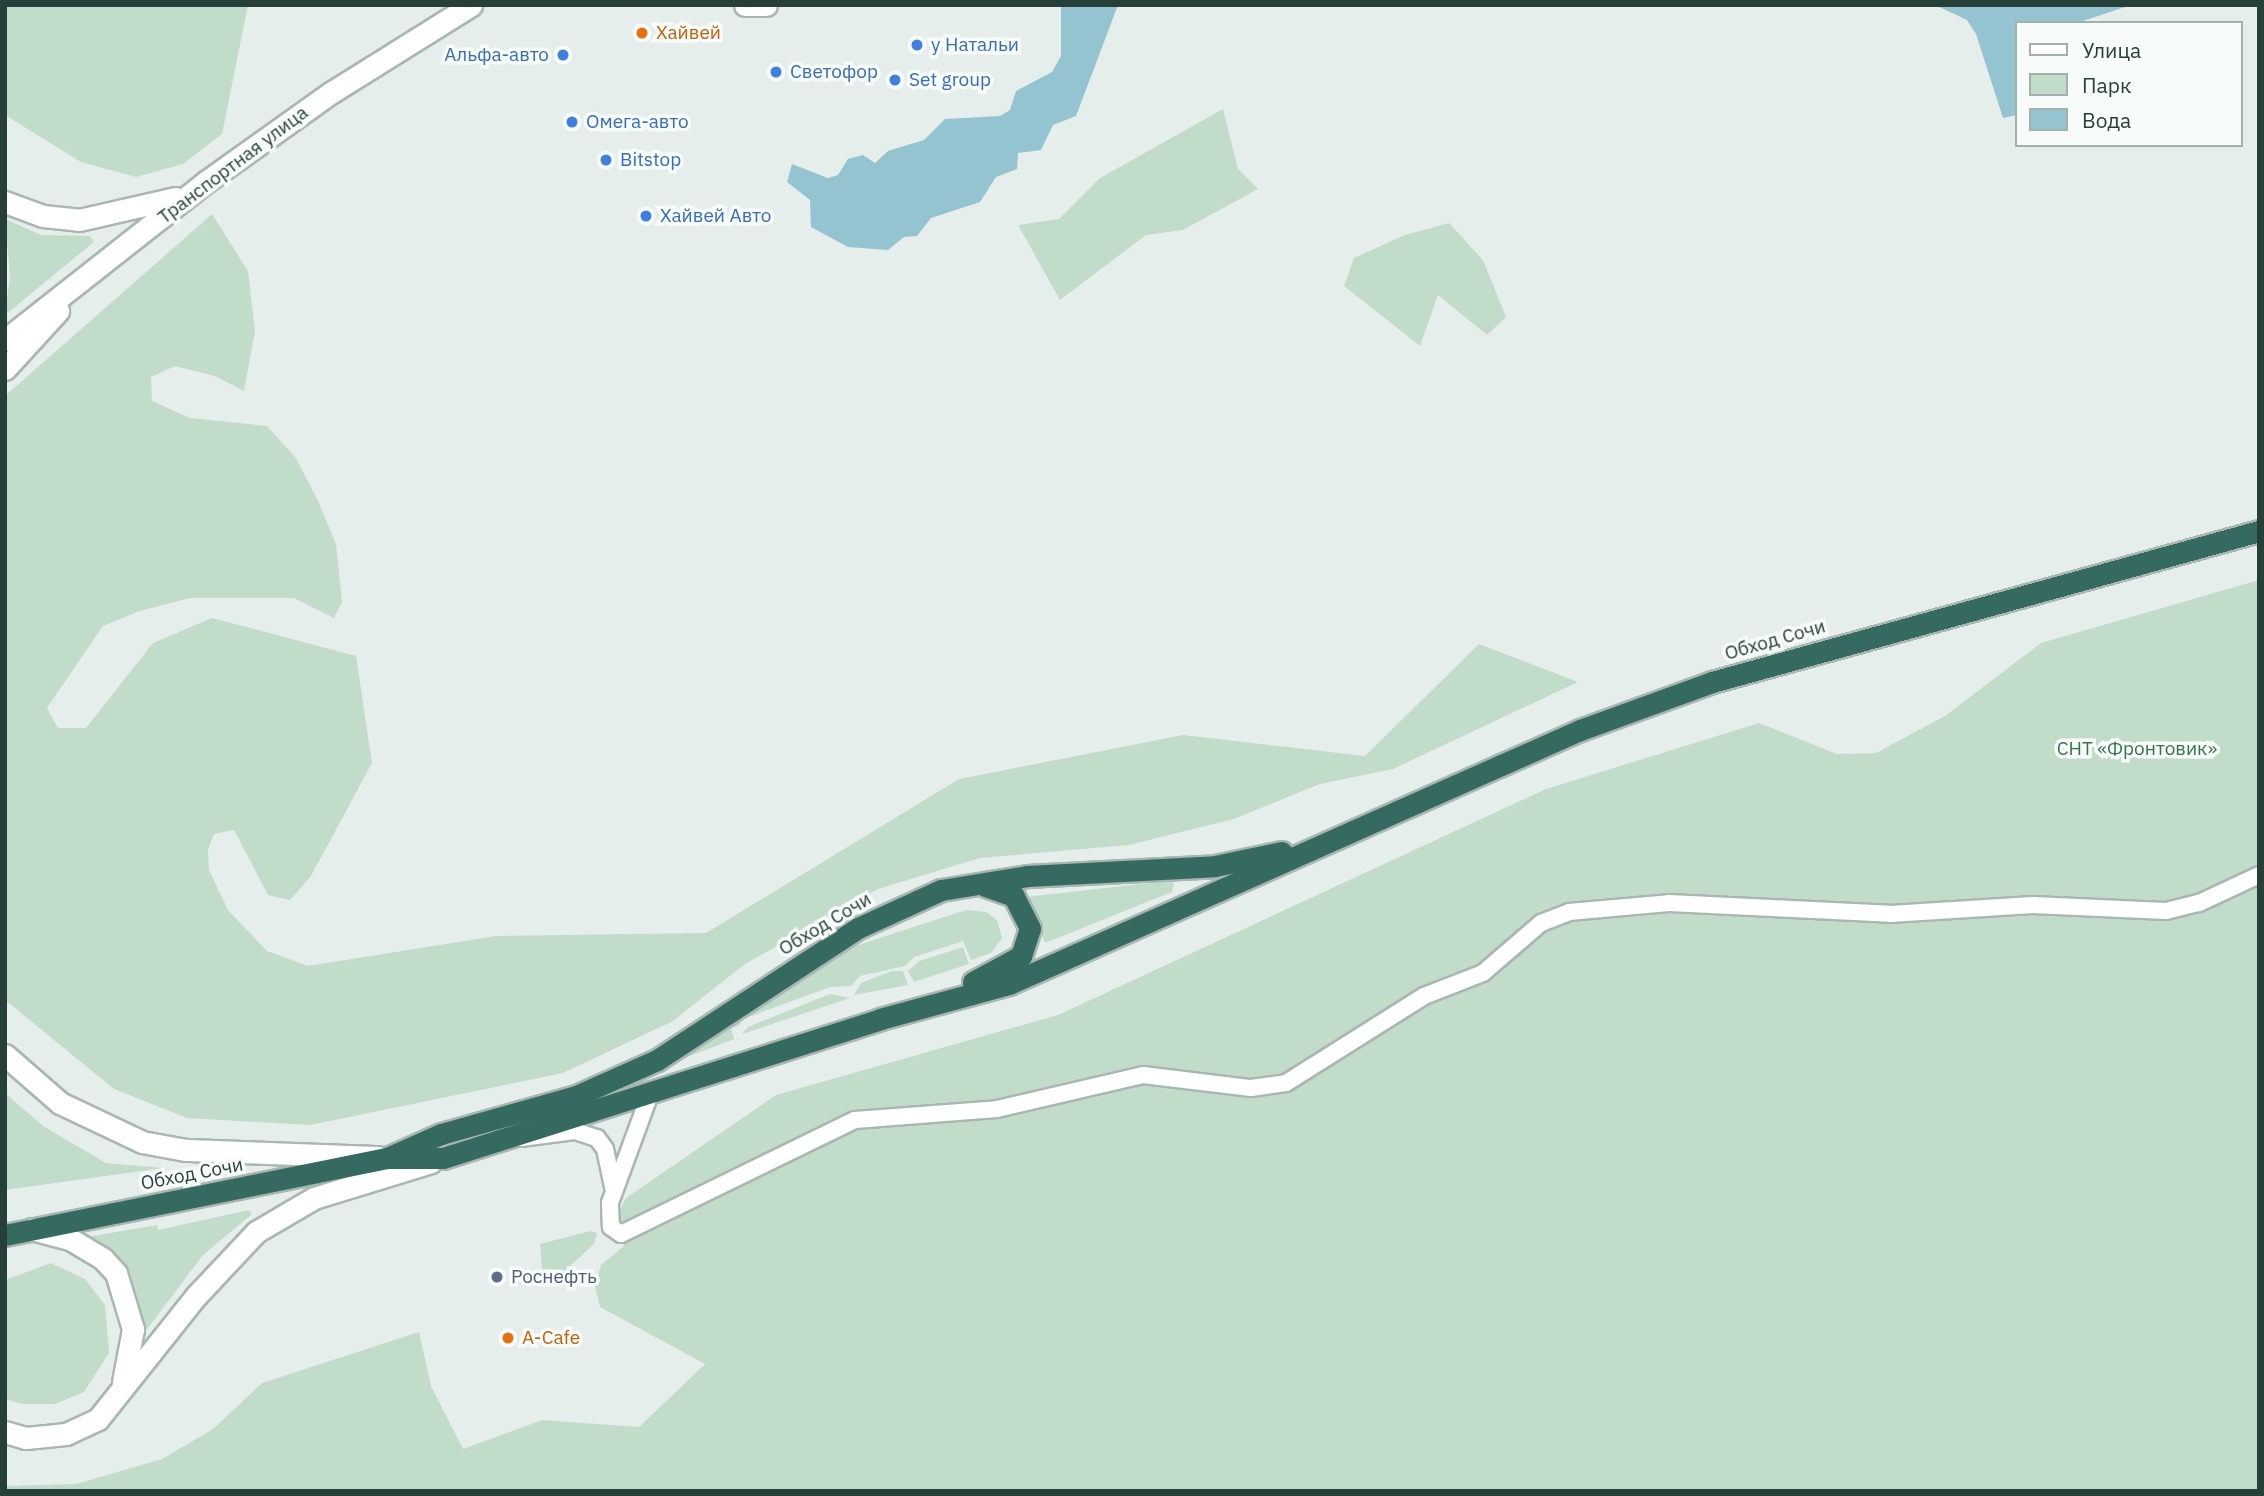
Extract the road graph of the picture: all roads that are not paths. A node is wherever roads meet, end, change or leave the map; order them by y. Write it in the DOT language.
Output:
graph roads {
  1 [pos="471,5"];
  2 [pos="745,5"];
  3 [pos="766,5"];
  4 [pos="194,191"];
  5 [pos="5,202"];
  6 [pos="99,267"];
  7 [pos="5,340"];
  8 [pos="5,369"];
  9 [pos="2259,531"];
  10 [pos="1322,844"];
  11 [pos="2259,875"];
  12 [pos="970,884"];
  13 [pos="880,1019"];
  14 [pos="5,1055"];
  15 [pos="650,1094"];
  16 [pos="515,1137"];
  17 [pos="387,1158"];
  18 [pos="443,1158"];
  19 [pos="613,1190"];
  20 [pos="32,1230"];
  21 [pos="5,1234"];
  22 [pos="117,1401"];
  23 [pos="5,1432"];
  1 -- 4 [label="main road, Транспортная улица"];
  2 -- 3 [label="main road"];
  4 -- 5 [label="main road"];
  4 -- 6 [label="main road, Транспортная улица"];
  6 -- 7 [label="main road, Транспортная улица"];
  6 -- 8 [label="main road"];
  9 -- 10 [label="highway, Обход Сочи"];
  10 -- 12 [label="highway, Обход Сочи"];
  10 -- 13 [label="highway, Обход Сочи"];
  11 -- 19 [label="street"];
  12 -- 13 [label="highway"];
  12 -- 17 [label="highway, Обход Сочи"];
  13 -- 15 [label="highway, Обход Сочи"];
  14 -- 17 [label="main road"];
  15 -- 16 [label="highway, Обход Сочи"];
  15 -- 19 [label="street"];
  16 -- 18 [label="highway, Обход Сочи"];
  16 -- 19 [label="street"];
  17 -- 18 [label="highway, Обход Сочи"];
  17 -- 20 [label="highway, Обход Сочи"];
  18 -- 22 [label="main road"];
  20 -- 21 [label="highway, Обход Сочи"];
  20 -- 22 [label="main road"];
  22 -- 23 [label="main road"];
}
